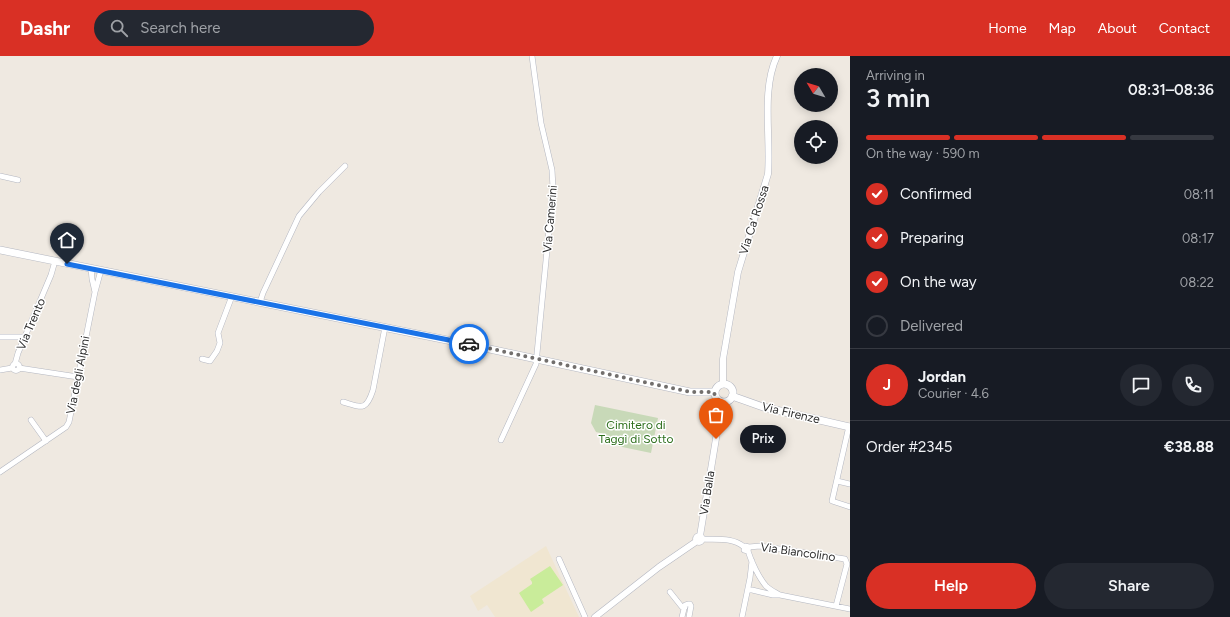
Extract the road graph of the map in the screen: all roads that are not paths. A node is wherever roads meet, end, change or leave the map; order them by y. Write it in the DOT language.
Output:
graph roads {
  1 [pos="532,56"];
  2 [pos="777,56"];
  3 [pos="345,166"];
  4 [pos="0,176"];
  5 [pos="18,180"];
  6 [pos="0,250"];
  7 [pos="55,261"];
  8 [pos="91,268"];
  9 [pos="101,270"];
  10 [pos="96,292"];
  11 [pos="232,296"];
  12 [pos="260,302"];
  13 [pos="386,327"];
  14 [pos="0,337"];
  15 [pos="25,337"];
  16 [pos="536,358"];
  17 [pos="202,359"];
  18 [pos="16,367"];
  19 [pos="0,370"];
  20 [pos="78,377"];
  21 [pos="723,384"];
  22 [pos="714,392"];
  23 [pos="732,396"];
  24 [pos="343,402"];
  25 [pos="722,402"];
  26 [pos="31,420"];
  27 [pos="850,427"];
  28 [pos="501,440"];
  29 [pos="46,441"];
  30 [pos="0,472"];
  31 [pos="837,481"];
  32 [pos="850,484"];
  33 [pos="850,507"];
  34 [pos="700,539"];
  35 [pos="747,548"];
  36 [pos="559,559"];
  37 [pos="848,560"];
  38 [pos="752,561"];
  39 [pos="758,573"];
  40 [pos="750,578"];
  41 [pos="767,587"];
  42 [pos="748,589"];
  43 [pos="756,591"];
  44 [pos="670,592"];
  45 [pos="780,595"];
  46 [pos="836,606"];
  47 [pos="684,607"];
  48 [pos="850,609"];
  49 [pos="585,617"];
  50 [pos="595,617"];
  51 [pos="682,617"];
  52 [pos="689,617"];
  53 [pos="742,617"];
  1 -- 16 [label="street, Via Camerini"];
  2 -- 21 [label="street, Via Ca' Rossa"];
  3 -- 12 [label="street"];
  4 -- 5 [label="street"];
  6 -- 7 [label="main road"];
  7 -- 8 [label="main road"];
  7 -- 15 [label="street, Via Trento"];
  8 -- 9 [label="main road"];
  8 -- 10 [label="street, Via degli Alpini"];
  9 -- 10 [label="street, Via degli Alpini"];
  9 -- 11 [label="main road"];
  10 -- 20 [label="street, Via degli Alpini"];
  11 -- 12 [label="main road"];
  11 -- 17 [label="street"];
  12 -- 13 [label="main road"];
  13 -- 16 [label="main road"];
  13 -- 24 [label="street"];
  14 -- 15 [label="street"];
  15 -- 18 [label="street, Via Trento"];
  16 -- 22 [label="main road"];
  16 -- 28 [label="street"];
  18 -- 19 [label="street, Via Trento"];
  18 -- 20 [label="street, Via Trento"];
  20 -- 29 [label="street, Via degli Alpini"];
  21 -- 22 [label="main road"];
  21 -- 23 [label="main road"];
  22 -- 25 [label="main road"];
  23 -- 25 [label="main road"];
  23 -- 27 [label="main road, Via Firenze"];
  25 -- 34 [label="street, Via Balla"];
  26 -- 29 [label="street"];
  27 -- 31 [label="street"];
  29 -- 30 [label="street, Via degli Alpini"];
  31 -- 32 [label="street"];
  31 -- 33 [label="street"];
  34 -- 35 [label="street"];
  34 -- 50 [label="street"];
  35 -- 37 [label="street, Via Biancolino"];
  35 -- 38 [label="street"];
  36 -- 49 [label="street"];
  37 -- 46 [label="street, Via Biancolino"];
  38 -- 39 [label="street"];
  38 -- 40 [label="street"];
  39 -- 40 [label="street"];
  39 -- 41 [label="street"];
  40 -- 42 [label="street"];
  41 -- 43 [label="street"];
  41 -- 45 [label="street"];
  42 -- 43 [label="street"];
  42 -- 53 [label="street"];
  43 -- 45 [label="street"];
  44 -- 47 [label="street"];
  45 -- 46 [label="street"];
  46 -- 48 [label="street"];
  47 -- 51 [label="street"];
  47 -- 52 [label="street"];
}
